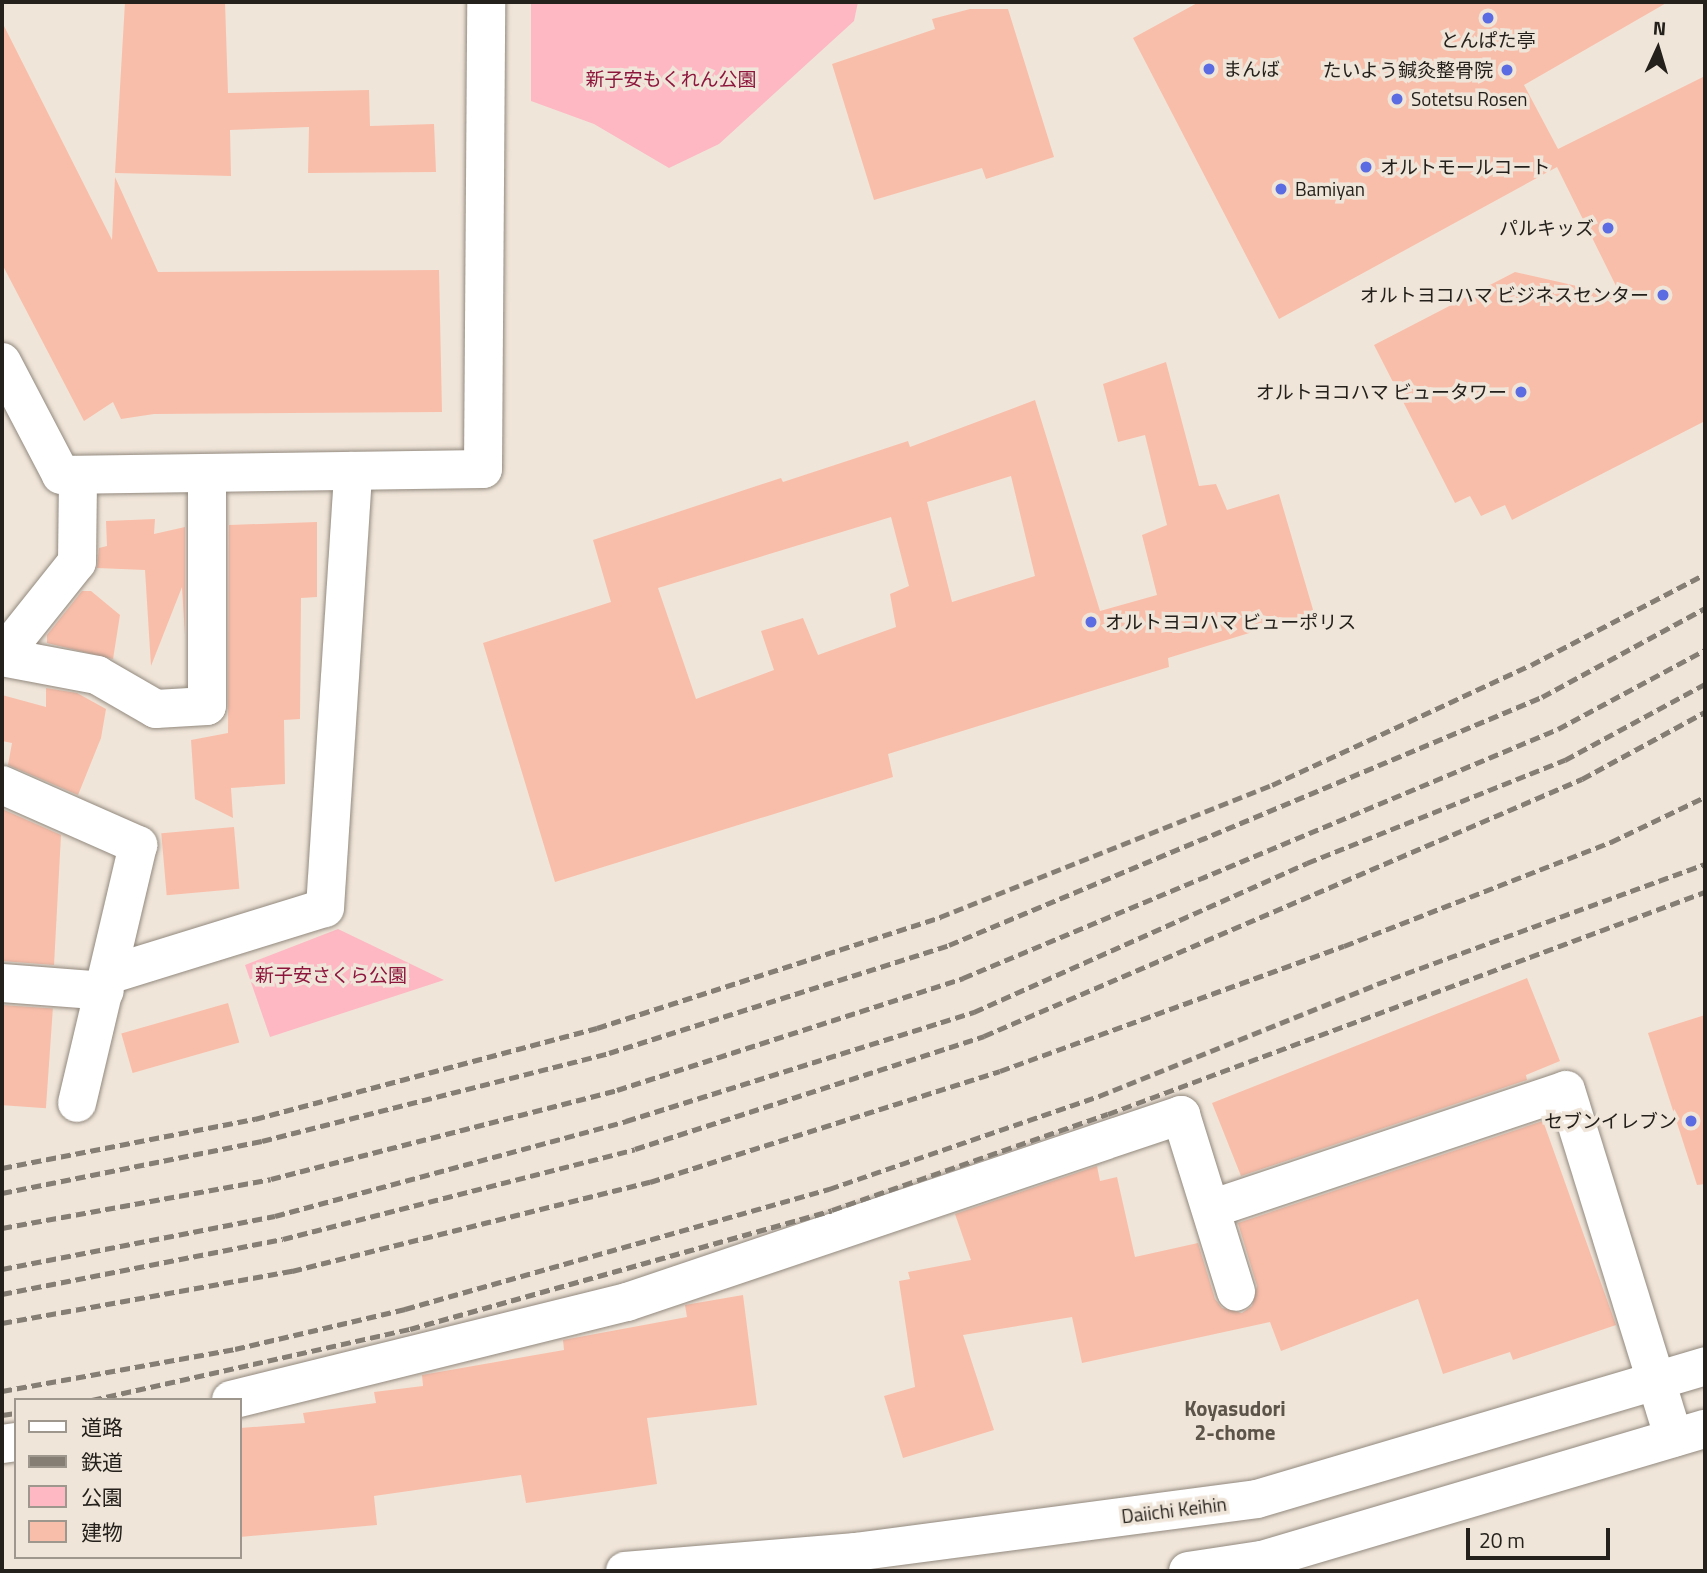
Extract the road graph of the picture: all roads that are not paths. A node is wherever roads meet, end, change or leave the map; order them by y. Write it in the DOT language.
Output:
graph roads {
  1 [pos="486,2"];
  2 [pos="2,362"];
  3 [pos="354,471"];
  4 [pos="207,474"];
  5 [pos="78,475"];
  6 [pos="2,656"];
  7 [pos="2,785"];
  8 [pos="2,983"];
  9 [pos="106,983"];
  10 [pos="77,1103"];
  11 [pos="1210,1209"];
  12 [pos="1236,1292"];
  13 [pos="1705,1366"];
  14 [pos="1656,1381"];
  15 [pos="239,1398"];
  16 [pos="1689,1434"];
  17 [pos="625,1571"];
  18 [pos="1188,1571"];
  1 -- 3 [label="main road"];
  2 -- 5 [label="main road"];
  3 -- 4 [label="main road"];
  3 -- 9 [label="main road"];
  4 -- 5 [label="main road"];
  4 -- 6 [label="main road"];
  5 -- 6 [label="main road"];
  7 -- 9 [label="main road"];
  8 -- 9 [label="main road"];
  9 -- 10 [label="main road"];
  11 -- 12 [label="main road"];
  11 -- 14 [label="main road"];
  11 -- 15 [label="main road"];
  13 -- 14 [label="main road, Daiichi Keihin"];
  14 -- 16 [label="main road"];
  14 -- 17 [label="main road, Daiichi Keihin"];
  16 -- 18 [label="main road"];
}
